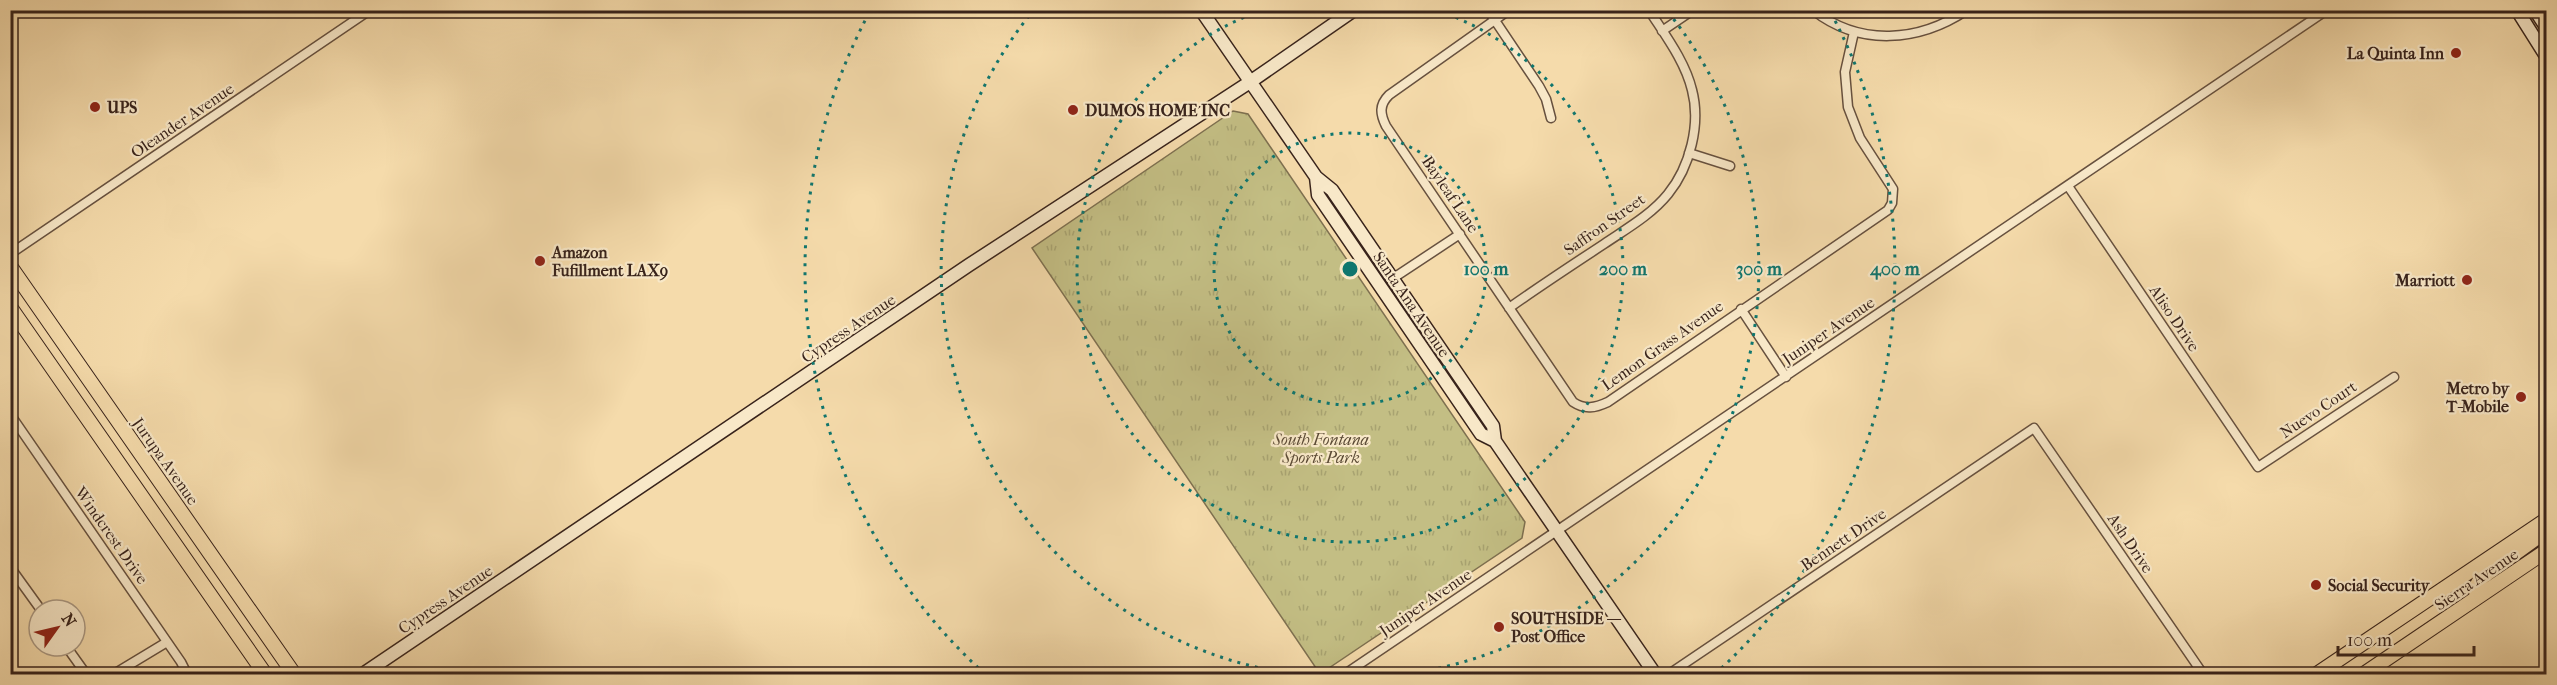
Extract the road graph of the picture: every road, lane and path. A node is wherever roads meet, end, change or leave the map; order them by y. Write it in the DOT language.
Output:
graph roads {
  1 [pos="370,10"];
  2 [pos="1201,10"];
  3 [pos="1354,10"];
  4 [pos="1488,10"];
  5 [pos="1509,10"];
  6 [pos="1648,10"];
  7 [pos="1692,10"];
  8 [pos="1814,10"];
  9 [pos="1967,10"];
  10 [pos="2328,10"];
  11 [pos="2517,10"];
  12 [pos="2535,10"];
  13 [pos="1495,20"];
  14 [pos="2547,27"];
  15 [pos="1662,31"];
  16 [pos="1854,32"];
  17 [pos="2547,56"];
  18 [pos="1250,82"];
  19 [pos="1551,118"];
  20 [pos="1689,153"];
  21 [pos="1730,166"];
  22 [pos="1316,177"];
  23 [pos="2068,186"];
  24 [pos="1460,234"];
  25 [pos="10,254"];
  26 [pos="10,266"];
  27 [pos="1392,279"];
  28 [pos="10,306"];
  29 [pos="1509,308"];
  30 [pos="1741,309"];
  31 [pos="1786,377"];
  32 [pos="2394,377"];
  33 [pos="1588,408"];
  34 [pos="10,414"];
  35 [pos="2034,429"];
  36 [pos="1495,441"];
  37 [pos="2258,467"];
  38 [pos="2544,522"];
  39 [pos="1558,531"];
  40 [pos="2547,551"];
  41 [pos="10,567"];
  42 [pos="32,598"];
  43 [pos="2476,598"];
  44 [pos="167,642"];
  45 [pos="74,658"];
  46 [pos="86,675"];
  47 [pos="114,675"];
  48 [pos="187,675"];
  49 [pos="265,675"];
  50 [pos="294,675"];
  51 [pos="363,675"];
  52 [pos="1345,675"];
  53 [pos="1655,675"];
  54 [pos="1669,675"];
  55 [pos="2203,675"];
  56 [pos="2317,675"];
  57 [pos="2364,675"];
  1 -- 25 [label="street, Oleander Avenue"];
  2 -- 18 [label="street, Santa Ana Avenue"];
  3 -- 18 [label="street, Cypress Avenue"];
  4 -- 13 [label="street"];
  5 -- 13 [label="street"];
  6 -- 15 [label="street, Saffron Street"];
  7 -- 15 [label="street"];
  8 -- 16 [label="street"];
  9 -- 16 [label="street"];
  10 -- 23 [label="street, Juniper Avenue"];
  11 -- 17 [label="street"];
  12 -- 14 [label="street"];
  13 -- 19 [label="street"];
  13 -- 24 [label="street, Bayleaf Lane"];
  15 -- 20 [label="street, Saffron Street"];
  16 -- 30 [label="street, Lemon Grass Avenue"];
  18 -- 22 [label="street, Santa Ana Avenue"];
  18 -- 51 [label="street, Cypress Avenue"];
  20 -- 21 [label="street"];
  20 -- 29 [label="street, Saffron Street"];
  22 -- 27 [label="street, Santa Ana Avenue"];
  22 -- 36 [label="street, Santa Ana Avenue"];
  23 -- 31 [label="street, Juniper Avenue"];
  23 -- 37 [label="street, Aliso Drive"];
  24 -- 27 [label="street"];
  24 -- 29 [label="street, Bayleaf Lane"];
  26 -- 50 [label="main road, Jurupa Avenue"];
  27 -- 36 [label="street, Santa Ana Avenue"];
  28 -- 49 [label="main road"];
  29 -- 33 [label="street, Bayleaf Lane"];
  30 -- 31 [label="street"];
  30 -- 33 [label="street, Lemon Grass Avenue"];
  31 -- 39 [label="street, Juniper Avenue"];
  32 -- 37 [label="street, Nuevo Court"];
  34 -- 44 [label="street, Windcrest Drive"];
  35 -- 54 [label="street, Bennett Drive"];
  35 -- 55 [label="street, Ash Drive"];
  36 -- 39 [label="street, Santa Ana Avenue"];
  38 -- 43 [label="main road"];
  38 -- 56 [label="main road, Sierra Avenue"];
  39 -- 52 [label="street, Juniper Avenue"];
  39 -- 53 [label="street, Santa Ana Avenue"];
  40 -- 43 [label="main road, Sierra Avenue"];
  41 -- 42 [label="street"];
  43 -- 57 [label="main road, Sierra Avenue"];
  44 -- 47 [label="street"];
  44 -- 48 [label="street, Windcrest Drive"];
  45 -- 46 [label="street"];
}
